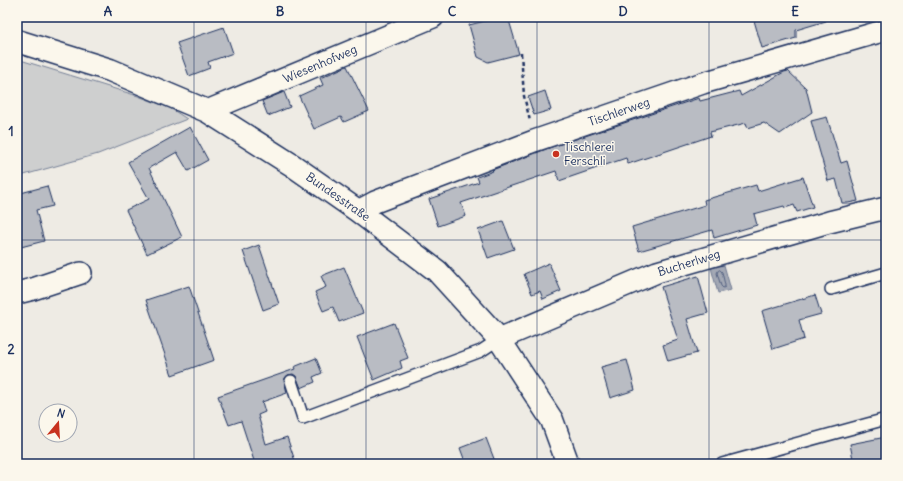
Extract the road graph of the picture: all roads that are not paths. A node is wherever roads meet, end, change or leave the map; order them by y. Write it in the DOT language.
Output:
graph roads {
  1 [pos="433,17"];
  2 [pos="886,30"];
  3 [pos="17,41"];
  4 [pos="207,111"];
  5 [pos="886,208"];
  6 [pos="358,211"];
  7 [pos="81,273"];
  8 [pos="886,273"];
  9 [pos="831,289"];
  10 [pos="17,293"];
  11 [pos="499,338"];
  12 [pos="290,380"];
  13 [pos="886,419"];
  14 [pos="568,464"];
  15 [pos="722,464"];
  1 -- 4 [label="street, Wiesenhofweg"];
  2 -- 6 [label="street, Tischlerweg"];
  3 -- 4 [label="main road, Bundesstraße"];
  4 -- 6 [label="main road, Bundesstraße"];
  5 -- 11 [label="street, Bucherlweg"];
  6 -- 11 [label="main road, Bundesstraße"];
  7 -- 10 [label="street"];
  8 -- 9 [label="lane"];
  11 -- 12 [label="lane"];
  11 -- 14 [label="main road, Bundesstraße"];
  13 -- 15 [label="lane"];
}
